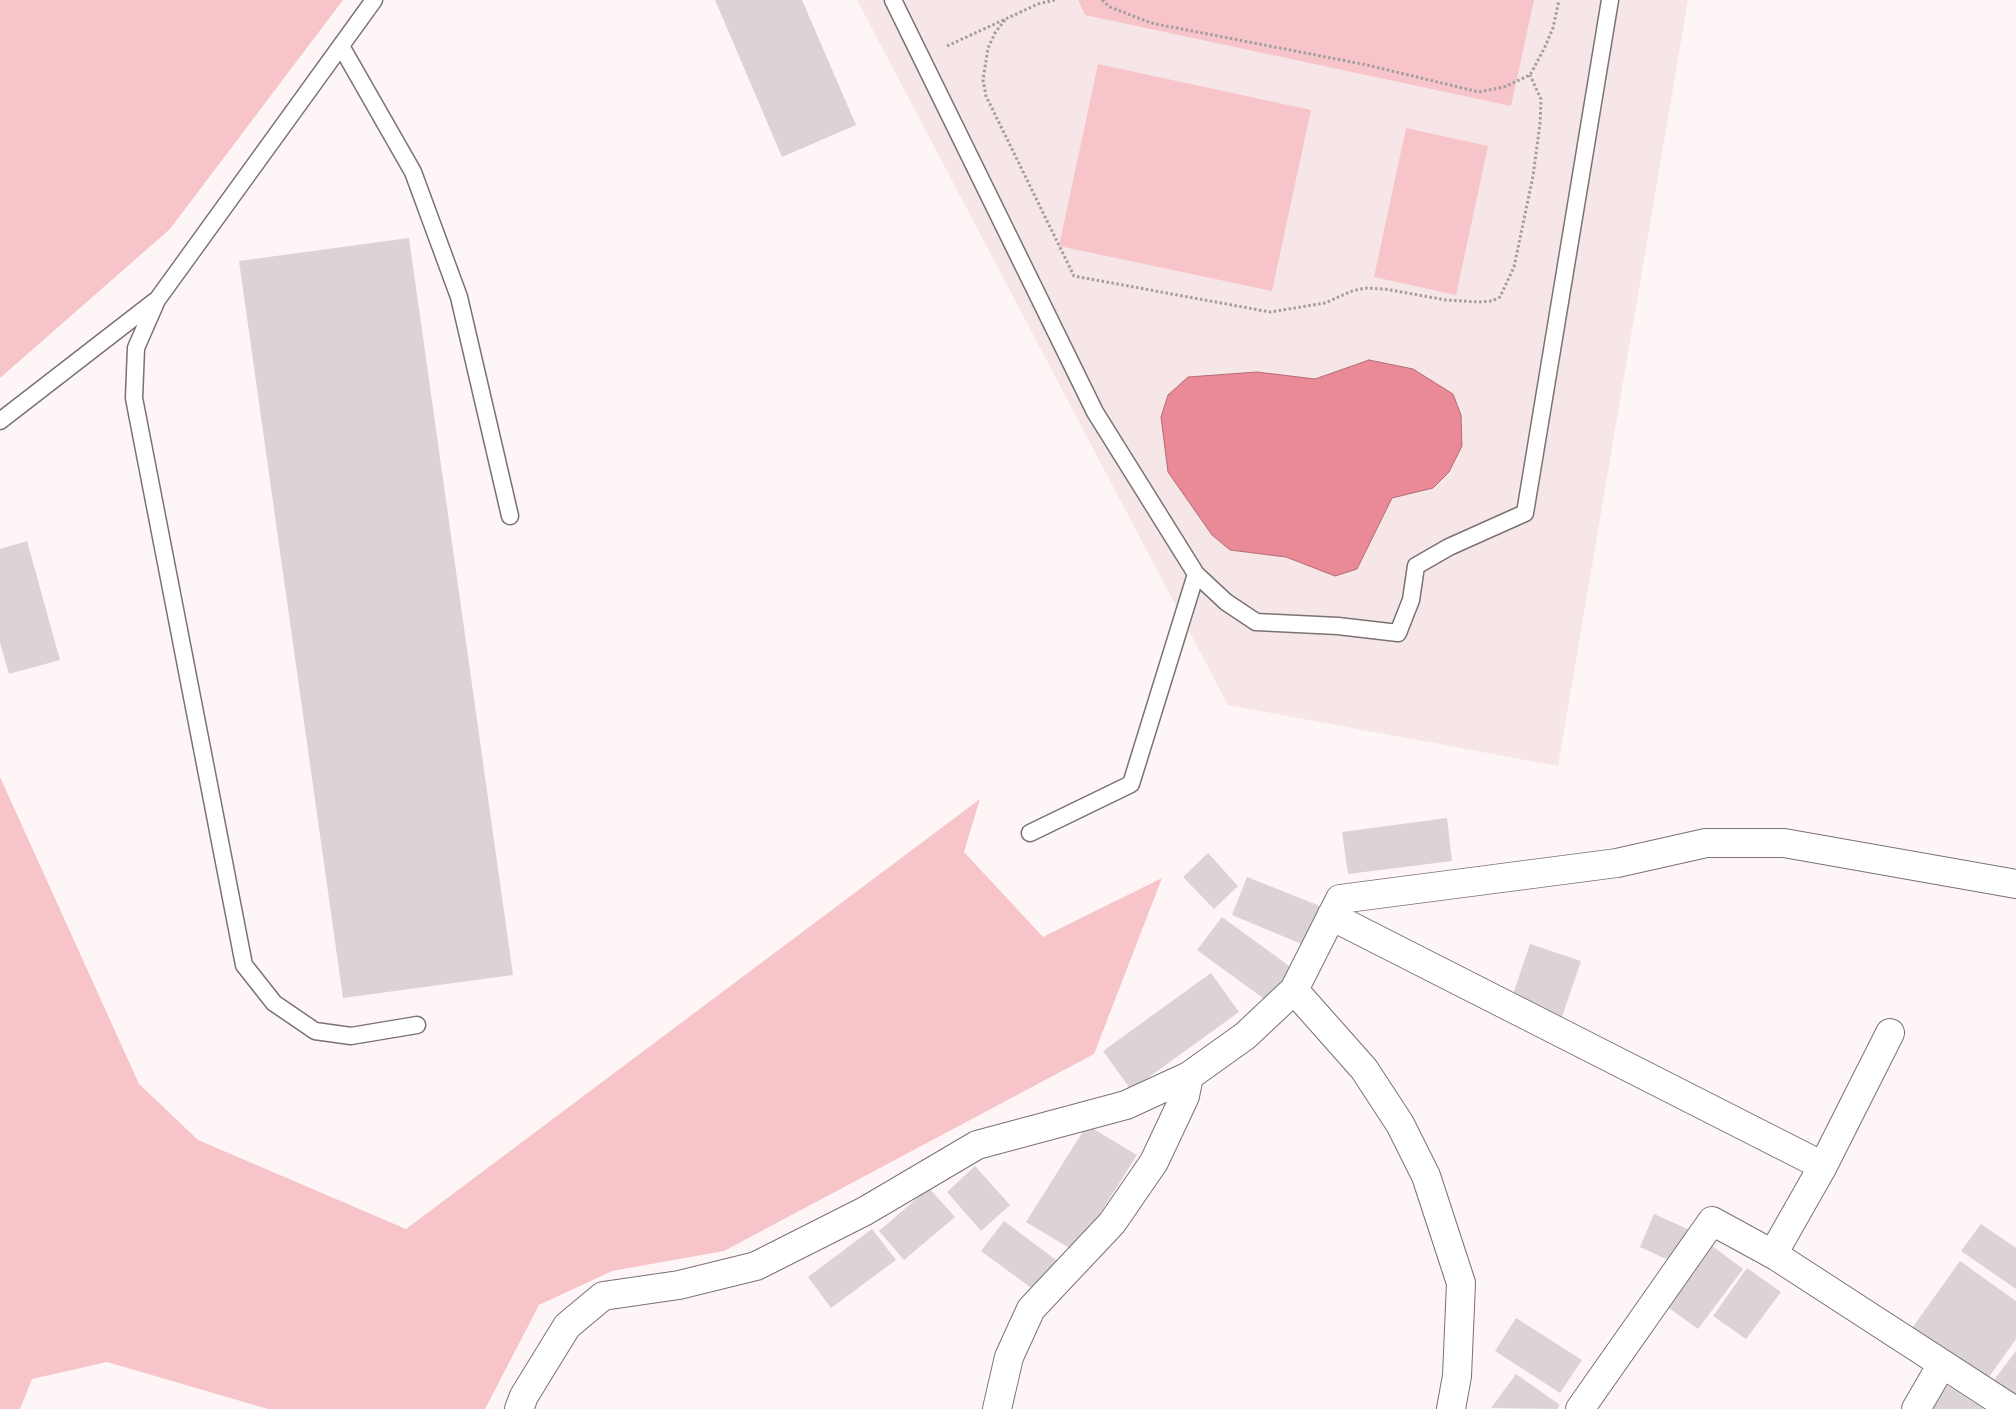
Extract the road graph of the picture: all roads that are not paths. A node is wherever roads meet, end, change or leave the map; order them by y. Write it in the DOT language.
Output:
graph roads {
  1 [pos="374,0"];
  2 [pos="893,0"];
  3 [pos="1610,0"];
  4 [pos="341,46"];
  5 [pos="157,300"];
  6 [pos="0,421"];
  7 [pos="510,516"];
  8 [pos="1196,574"];
  9 [pos="1030,833"];
  10 [pos="2016,884"];
  11 [pos="1331,916"];
  12 [pos="1294,990"];
  13 [pos="417,1025"];
  14 [pos="1890,1033"];
  15 [pos="1189,1076"];
  16 [pos="1823,1166"];
  17 [pos="1778,1257"];
  18 [pos="1942,1364"];
  19 [pos="519,1409"];
  20 [pos="997,1409"];
  21 [pos="1451,1409"];
  22 [pos="1580,1409"];
  23 [pos="1916,1409"];
  24 [pos="2012,1409"];
  1 -- 4 [label="lane"];
  2 -- 8 [label="lane"];
  3 -- 8 [label="lane"];
  4 -- 5 [label="lane"];
  4 -- 7 [label="lane"];
  5 -- 6 [label="lane"];
  5 -- 13 [label="lane"];
  8 -- 9 [label="lane"];
  10 -- 11 [label="street"];
  11 -- 12 [label="street"];
  11 -- 16 [label="street"];
  12 -- 15 [label="street"];
  12 -- 21 [label="street"];
  14 -- 16 [label="street"];
  15 -- 19 [label="street"];
  15 -- 20 [label="street"];
  16 -- 17 [label="street"];
  17 -- 18 [label="street"];
  17 -- 22 [label="street"];
  18 -- 23 [label="street"];
  18 -- 24 [label="street"];
}
